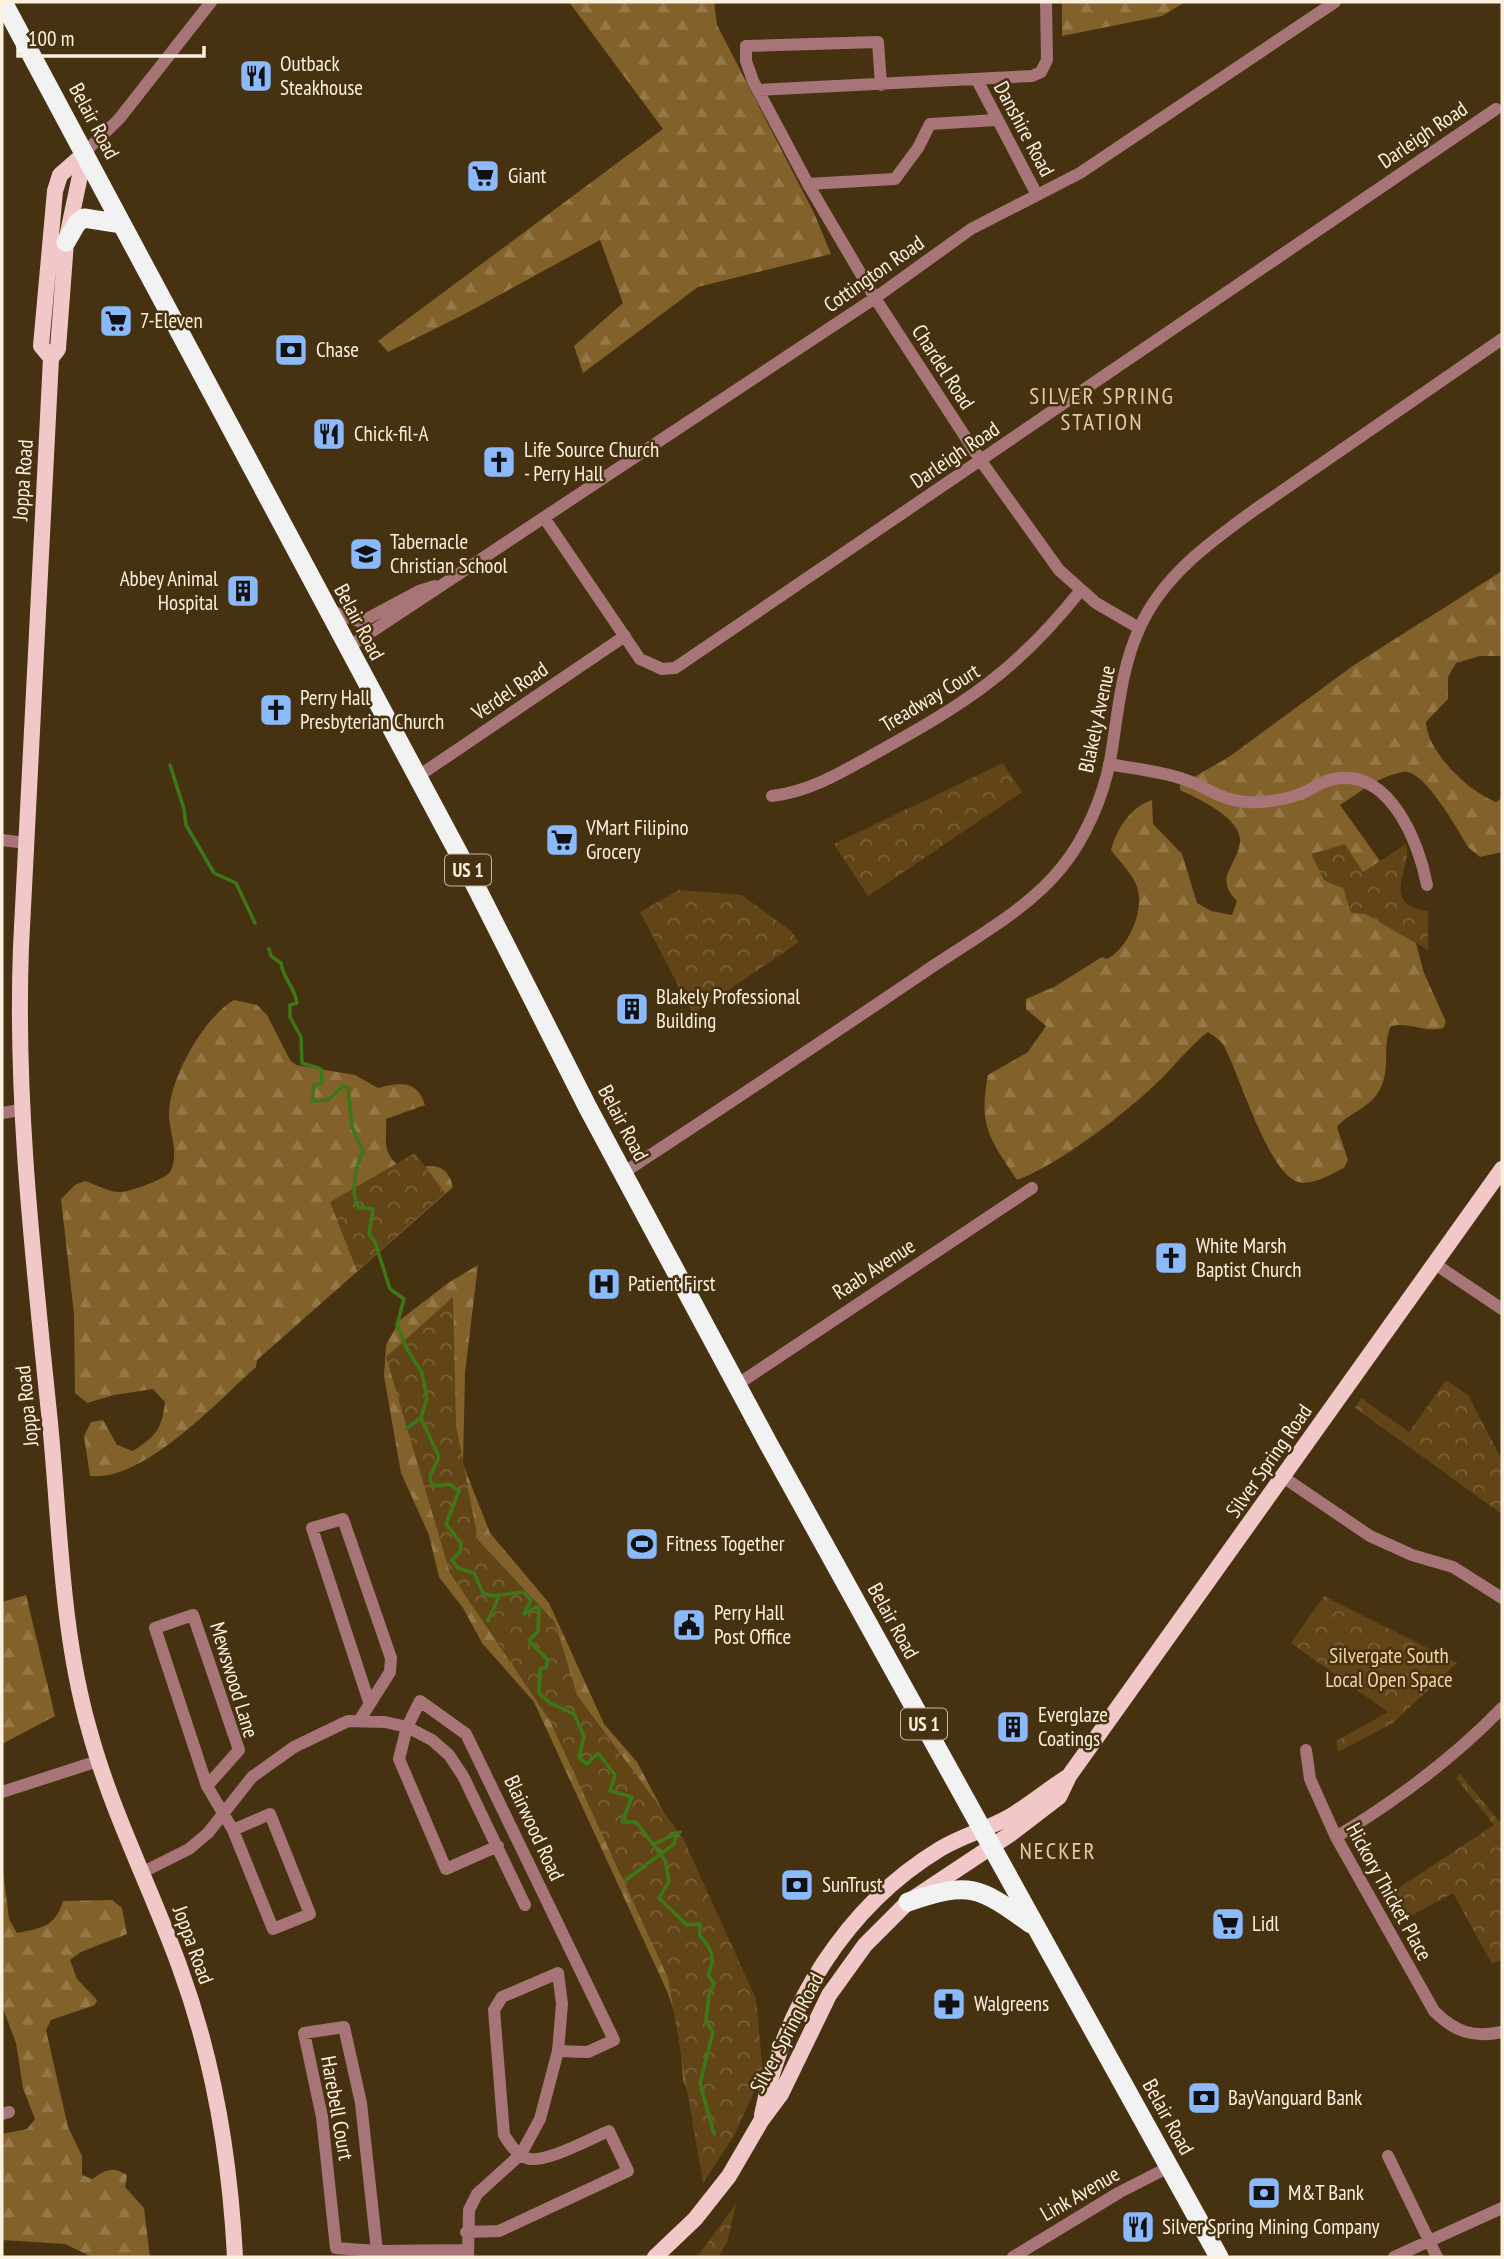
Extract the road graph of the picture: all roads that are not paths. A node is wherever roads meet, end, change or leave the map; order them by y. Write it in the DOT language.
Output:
graph roads {
  1 [pos="3,2"];
  2 [pos="211,2"];
  3 [pos="1045,2"];
  4 [pos="1335,2"];
  5 [pos="977,80"];
  6 [pos="881,85"];
  7 [pos="758,90"];
  8 [pos="1496,109"];
  9 [pos="996,120"];
  10 [pos="85,152"];
  11 [pos="808,184"];
  12 [pos="1037,195"];
  13 [pos="122,224"];
  14 [pos="66,242"];
  15 [pos="875,298"];
  16 [pos="1502,339"];
  17 [pos="51,358"];
  18 [pos="981,461"];
  19 [pos="545,519"];
  20 [pos="439,585"];
  21 [pos="1080,591"];
  22 [pos="326,609"];
  23 [pos="1139,628"];
  24 [pos="625,636"];
  25 [pos="346,648"];
  26 [pos="1110,764"];
  27 [pos="417,777"];
  28 [pos="772,796"];
  29 [pos="2,840"];
  30 [pos="26,842"];
  31 [pos="1427,885"];
  32 [pos="20,1110"];
  33 [pos="2,1113"];
  34 [pos="1502,1169"];
  35 [pos="623,1173"];
  36 [pos="1032,1188"];
  37 [pos="1435,1264"];
  38 [pos="1502,1309"];
  39 [pos="738,1384"];
  40 [pos="1283,1477"];
  41 [pos="1502,1598"];
  42 [pos="369,1702"];
  43 [pos="1502,1708"];
  44 [pos="359,1721"];
  45 [pos="407,1727"];
  46 [pos="1306,1750"];
  47 [pos="98,1761"];
  48 [pos="1069,1776"];
  49 [pos="206,1786"];
  50 [pos="2,1792"];
  51 [pos="224,1815"];
  52 [pos="981,1828"];
  53 [pos="233,1830"];
  54 [pos="1335,1837"];
  55 [pos="498,1846"];
  56 [pos="991,1846"];
  57 [pos="143,1872"];
  58 [pos="908,1902"];
  59 [pos="526,1905"];
  60 [pos="1037,1929"];
  61 [pos="1502,2032"];
  62 [pos="558,2051"];
  63 [pos="761,2121"];
  64 [pos="521,2154"];
  65 [pos="1388,2156"];
  66 [pos="1169,2167"];
  67 [pos="1502,2208"];
  68 [pos="466,2232"];
  69 [pos="1430,2242"];
  70 [pos="377,2251"];
  71 [pos="468,2254"];
  72 [pos="235,2257"];
  73 [pos="655,2257"];
  74 [pos="1013,2257"];
  75 [pos="1219,2257"];
  76 [pos="1394,2257"];
  77 [pos="1437,2257"];
  1 -- 10 [label="highway, Belair Road / US 1"];
  2 -- 10 [label="street"];
  3 -- 5 [label="street"];
  4 -- 12 [label="street, Cottington Road"];
  5 -- 6 [label="street"];
  5 -- 9 [label="street, Danshire Road"];
  6 -- 7 [label="street"];
  6 -- 7 [label="street, Chardel Road"];
  7 -- 11 [label="street, Chardel Road"];
  8 -- 18 [label="street, Darleigh Road"];
  9 -- 11 [label="street"];
  9 -- 12 [label="street, Danshire Road"];
  10 -- 13 [label="highway, Belair Road / US 1"];
  10 -- 14 [label="main road, Joppa Road"];
  10 -- 17 [label="main road, Joppa Road"];
  11 -- 15 [label="street, Chardel Road"];
  12 -- 15 [label="street, Cottington Road"];
  13 -- 14 [label="highway"];
  13 -- 22 [label="highway, Belair Road / US 1"];
  14 -- 17 [label="main road, Joppa Road"];
  15 -- 18 [label="street, Chardel Road"];
  15 -- 19 [label="street, Cottington Road"];
  16 -- 23 [label="street, Blakely Avenue"];
  17 -- 30 [label="main road, Joppa Road"];
  18 -- 21 [label="street, Chardel Road"];
  18 -- 24 [label="street, Darleigh Road"];
  19 -- 20 [label="street, Cottington Road"];
  19 -- 24 [label="street, Darleigh Road"];
  20 -- 22 [label="street, Cottington Road"];
  20 -- 25 [label="street, Cottington Road"];
  21 -- 23 [label="street, Chardel Road"];
  21 -- 28 [label="street, Treadway Court"];
  22 -- 25 [label="highway, Belair Road / US 1"];
  23 -- 26 [label="street, Blakely Avenue"];
  24 -- 27 [label="street, Verdel Road"];
  25 -- 27 [label="highway, Belair Road / US 1"];
  26 -- 31 [label="street"];
  26 -- 35 [label="street, Blakely Avenue"];
  27 -- 35 [label="highway, Belair Road / US 1"];
  29 -- 30 [label="street"];
  30 -- 32 [label="main road, Joppa Road"];
  32 -- 33 [label="street"];
  32 -- 47 [label="main road, Joppa Road"];
  34 -- 37 [label="main road, Silver Spring Road"];
  35 -- 39 [label="highway, Belair Road / US 1"];
  36 -- 39 [label="street, Raab Avenue"];
  37 -- 38 [label="street"];
  37 -- 40 [label="main road, Silver Spring Road"];
  39 -- 52 [label="highway, Belair Road / US 1"];
  40 -- 41 [label="street"];
  40 -- 48 [label="main road, Silver Spring Road"];
  42 -- 42 [label="street"];
  42 -- 44 [label="street"];
  43 -- 54 [label="street"];
  44 -- 45 [label="street"];
  44 -- 51 [label="street"];
  45 -- 55 [label="street"];
  45 -- 55 [label="street"];
  45 -- 62 [label="street, Blairwood Road"];
  46 -- 54 [label="street, Hickory Thicket Place"];
  47 -- 50 [label="street"];
  47 -- 57 [label="main road, Joppa Road"];
  48 -- 52 [label="main road, Silver Spring Road"];
  48 -- 56 [label="main road, Silver Spring Road"];
  49 -- 49 [label="street, Mewswood Lane"];
  49 -- 51 [label="street, Mewswood Lane"];
  51 -- 53 [label="street, Mewswood Lane"];
  51 -- 57 [label="street"];
  52 -- 56 [label="highway, Belair Road / US 1"];
  52 -- 63 [label="main road, Silver Spring Road"];
  53 -- 53 [label="street, Mewswood Lane"];
  54 -- 61 [label="street, Hickory Thicket Place"];
  55 -- 59 [label="street"];
  56 -- 58 [label="main road, Silver Spring Road"];
  56 -- 60 [label="highway, Belair Road / US 1"];
  57 -- 72 [label="main road, Joppa Road"];
  58 -- 60 [label="highway"];
  58 -- 63 [label="main road, Silver Spring Road"];
  60 -- 66 [label="highway, Belair Road / US 1"];
  62 -- 64 [label="street"];
  62 -- 64 [label="street"];
  63 -- 73 [label="main road, Silver Spring Road"];
  64 -- 68 [label="street"];
  64 -- 68 [label="street"];
  65 -- 69 [label="street"];
  66 -- 74 [label="street, Link Avenue"];
  66 -- 75 [label="highway, Belair Road / US 1"];
  67 -- 69 [label="street"];
  68 -- 71 [label="street"];
  69 -- 76 [label="street"];
  69 -- 77 [label="street"];
  70 -- 70 [label="street, Harebell Court"];
  70 -- 71 [label="street, Harebell Court"];
}
